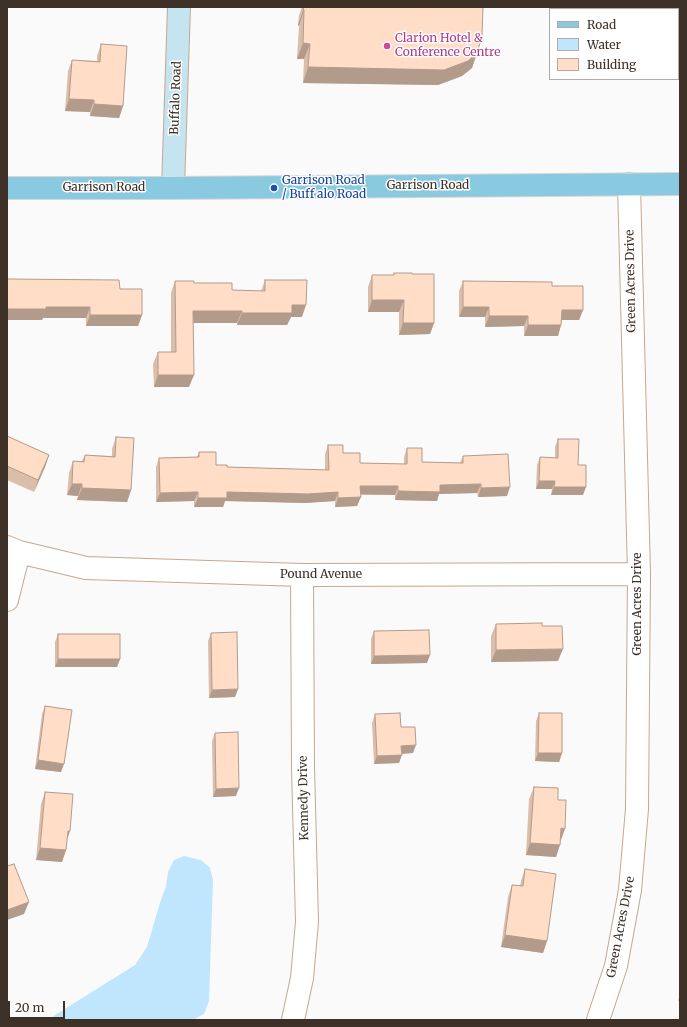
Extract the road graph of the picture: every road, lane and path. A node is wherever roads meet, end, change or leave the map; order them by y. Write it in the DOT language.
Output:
graph roads {
  1 [pos="179,7"];
  2 [pos="629,184"];
  3 [pos="680,184"];
  4 [pos="7,188"];
  5 [pos="173,188"];
  6 [pos="13,550"];
  7 [pos="639,574"];
  8 [pos="302,576"];
  9 [pos="7,600"];
  10 [pos="292,1020"];
  11 [pos="598,1020"];
  1 -- 5 [label="street, Buffalo Road"];
  2 -- 3 [label="main road, Garrison Road"];
  2 -- 5 [label="main road, Garrison Road"];
  2 -- 7 [label="street, Green Acres Drive"];
  4 -- 5 [label="main road, Garrison Road"];
  6 -- 8 [label="street, Pound Avenue"];
  6 -- 9 [label="street"];
  7 -- 8 [label="street, Pound Avenue"];
  7 -- 11 [label="street, Green Acres Drive"];
  8 -- 10 [label="street, Kennedy Drive"];
}
